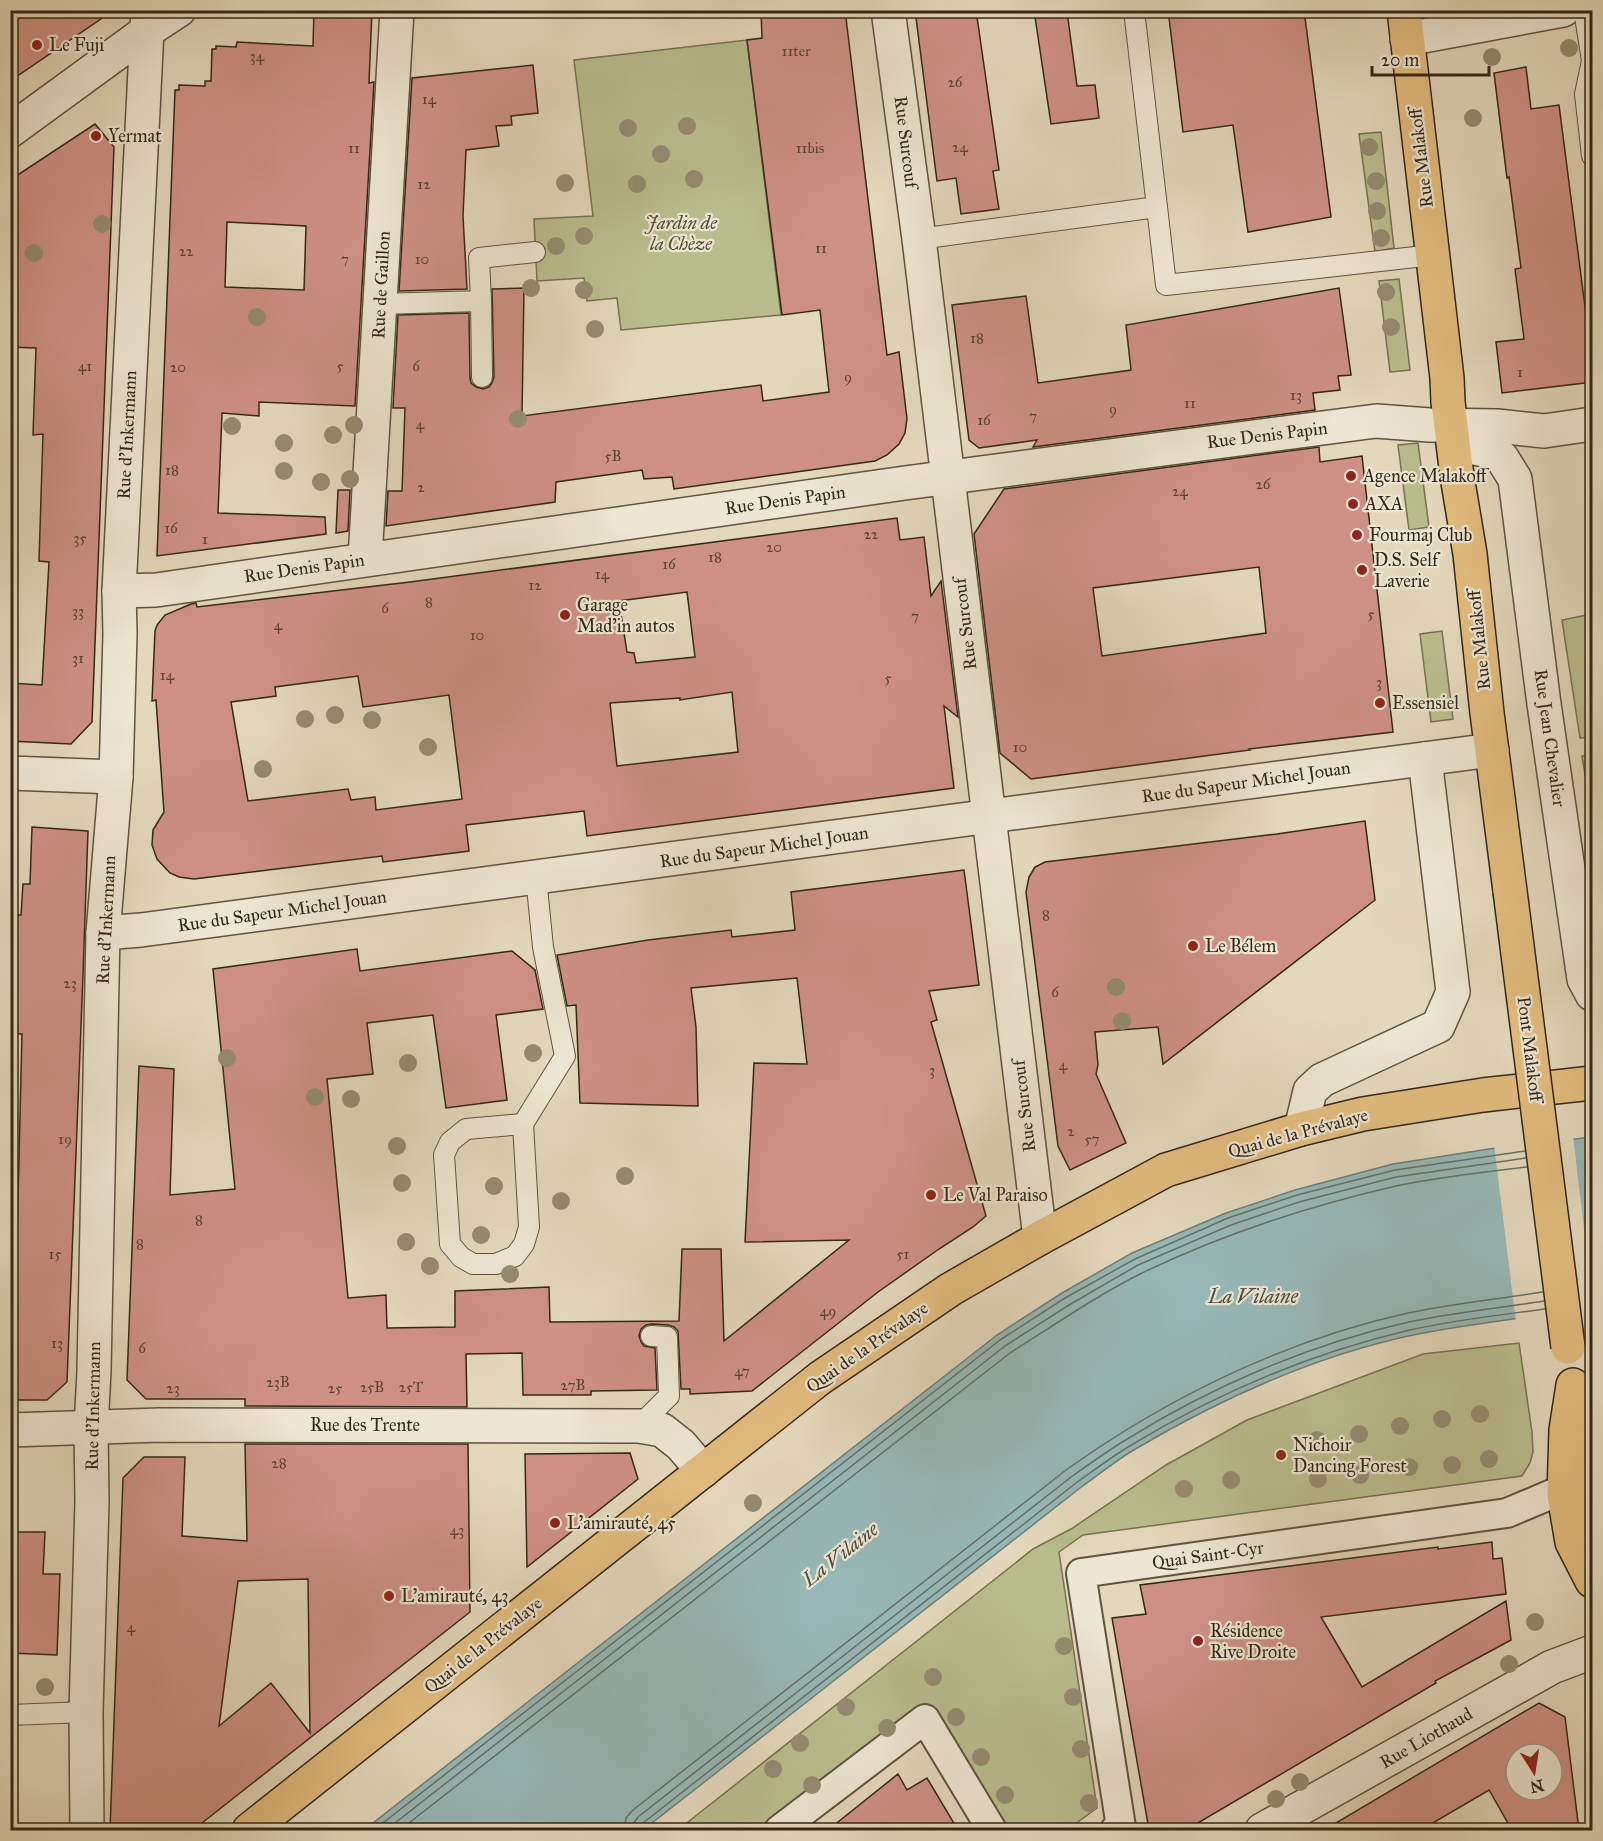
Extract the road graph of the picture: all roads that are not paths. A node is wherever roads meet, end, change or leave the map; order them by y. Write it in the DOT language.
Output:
graph roads {
  1 [pos="179,10"];
  2 [pos="397,10"];
  3 [pos="888,10"];
  4 [pos="1134,10"];
  5 [pos="1563,10"];
  6 [pos="1584,10"];
  7 [pos="148,21"];
  8 [pos="1406,25"];
  9 [pos="10,131"];
  10 [pos="1593,156"];
  11 [pos="1157,207"];
  12 [pos="919,239"];
  13 [pos="535,252"];
  14 [pos="1433,255"];
  15 [pos="481,301"];
  16 [pos="380,304"];
  17 [pos="482,377"];
  18 [pos="1593,423"];
  19 [pos="1451,425"];
  20 [pos="1544,431"];
  21 [pos="948,477"];
  22 [pos="1515,479"];
  23 [pos="365,559"];
  24 [pos="119,591"];
  25 [pos="1492,750"];
  26 [pos="1425,759"];
  27 [pos="10,773"];
  28 [pos="116,777"];
  29 [pos="990,816"];
  30 [pos="536,877"];
  31 [pos="103,933"];
  32 [pos="1593,994"];
  33 [pos="1593,1083"];
  34 [pos="523,1124"];
  35 [pos="1301,1129"];
  36 [pos="1040,1238"];
  37 [pos="651,1336"];
  38 [pos="639,1426"];
  39 [pos="91,1428"];
  40 [pos="10,1430"];
  41 [pos="703,1471"];
  42 [pos="1585,1499"];
  43 [pos="1593,1581"];
  44 [pos="1593,1652"];
  45 [pos="86,1712"];
  46 [pos="10,1715"];
  47 [pos="87,1830"];
  48 [pos="249,1830"];
  49 [pos="779,1830"];
  50 [pos="992,1830"];
  51 [pos="1115,1830"];
  52 [pos="1262,1830"];
  1 -- 7 [label="street"];
  2 -- 16 [label="street, Rue de Gaillon"];
  3 -- 12 [label="street, Rue Surcouf"];
  4 -- 11 [label="lane"];
  5 -- 8 [label="street"];
  6 -- 10 [label="lane"];
  7 -- 9 [label="street"];
  7 -- 24 [label="street, Rue d'Inkermann"];
  8 -- 14 [label="main road, Rue Malakoff"];
  11 -- 12 [label="lane"];
  11 -- 14 [label="lane"];
  12 -- 21 [label="street, Rue Surcouf"];
  13 -- 15 [label="lane"];
  14 -- 19 [label="main road, Rue Malakoff"];
  15 -- 16 [label="lane"];
  15 -- 17 [label="lane"];
  16 -- 23 [label="street, Rue de Gaillon"];
  18 -- 20 [label="street, Rue Denis Papin"];
  19 -- 20 [label="street, Rue Denis Papin"];
  19 -- 21 [label="street, Rue Denis Papin"];
  19 -- 22 [label="street, Rue Jean Chevalier"];
  19 -- 25 [label="main road, Rue Malakoff"];
  20 -- 22 [label="street, Rue Jean Chevalier"];
  21 -- 23 [label="street, Rue Denis Papin"];
  21 -- 29 [label="street, Rue Surcouf"];
  22 -- 32 [label="street, Rue Jean Chevalier"];
  23 -- 24 [label="street, Rue Denis Papin"];
  24 -- 28 [label="street, Rue d'Inkermann"];
  25 -- 26 [label="street"];
  25 -- 42 [label="main road, Pont Malakoff, bridge"];
  26 -- 29 [label="street, Rue du Sapeur Michel Jouan"];
  26 -- 35 [label="street"];
  27 -- 28 [label="street"];
  28 -- 31 [label="street, Rue d'Inkermann"];
  29 -- 30 [label="street, Rue du Sapeur Michel Jouan"];
  29 -- 36 [label="street, Rue Surcouf"];
  30 -- 31 [label="street, Rue du Sapeur Michel Jouan"];
  30 -- 34 [label="lane"];
  31 -- 39 [label="street, Rue d'Inkermann"];
  33 -- 35 [label="main road, Quai de la Prévalaye"];
  34 -- 34 [label="lane"];
  35 -- 36 [label="main road, Quai de la Prévalaye"];
  36 -- 41 [label="main road, Quai de la Prévalaye"];
  37 -- 38 [label="lane"];
  38 -- 39 [label="street, Rue des Trente"];
  38 -- 41 [label="street, Rue des Trente"];
  39 -- 40 [label="street, Rue des Trente"];
  39 -- 45 [label="street, Rue d'Inkermann"];
  41 -- 48 [label="main road, Quai de la Prévalaye"];
  42 -- 43 [label="main road, Pont Malakoff"];
  42 -- 51 [label="street, Quai Saint-Cyr"];
  44 -- 52 [label="street, Rue Liothaud"];
  45 -- 46 [label="lane"];
  45 -- 47 [label="street, Rue d'Inkermann"];
  49 -- 50 [label="street"];
}
